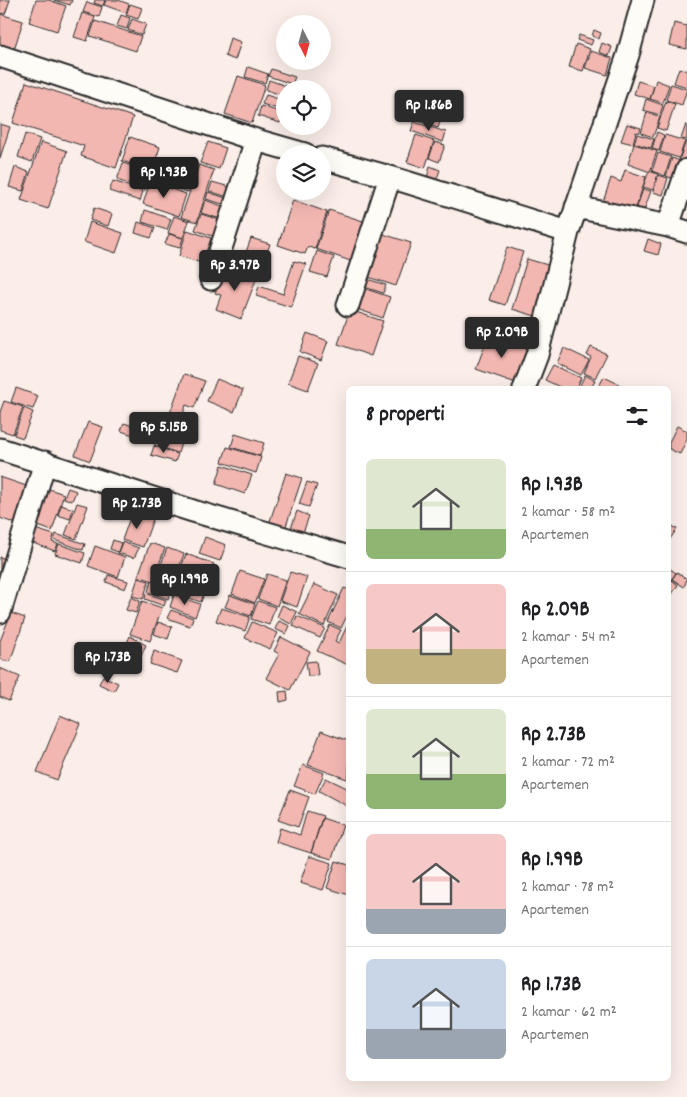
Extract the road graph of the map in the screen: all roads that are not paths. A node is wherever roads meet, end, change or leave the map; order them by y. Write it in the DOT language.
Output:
graph roads {
  1 [pos="643,0"];
  2 [pos="0,56"];
  3 [pos="256,140"];
  4 [pos="276,146"];
  5 [pos="331,161"];
  6 [pos="687,170"];
  7 [pos="390,177"];
  8 [pos="576,207"];
  9 [pos="677,229"];
  10 [pos="568,232"];
  11 [pos="212,279"];
  12 [pos="348,304"];
  13 [pos="525,386"];
  14 [pos="0,449"];
  15 [pos="45,462"];
  16 [pos="346,556"];
  17 [pos="0,612"];
  1 -- 8 [label="street"];
  2 -- 3 [label="street"];
  3 -- 4 [label="street"];
  3 -- 11 [label="street"];
  5 -- 7 [label="street"];
  6 -- 9 [label="street"];
  7 -- 10 [label="street"];
  7 -- 12 [label="street"];
  8 -- 9 [label="street"];
  8 -- 10 [label="street"];
  10 -- 13 [label="street"];
  14 -- 15 [label="street"];
  15 -- 16 [label="street"];
  15 -- 17 [label="street"];
}
